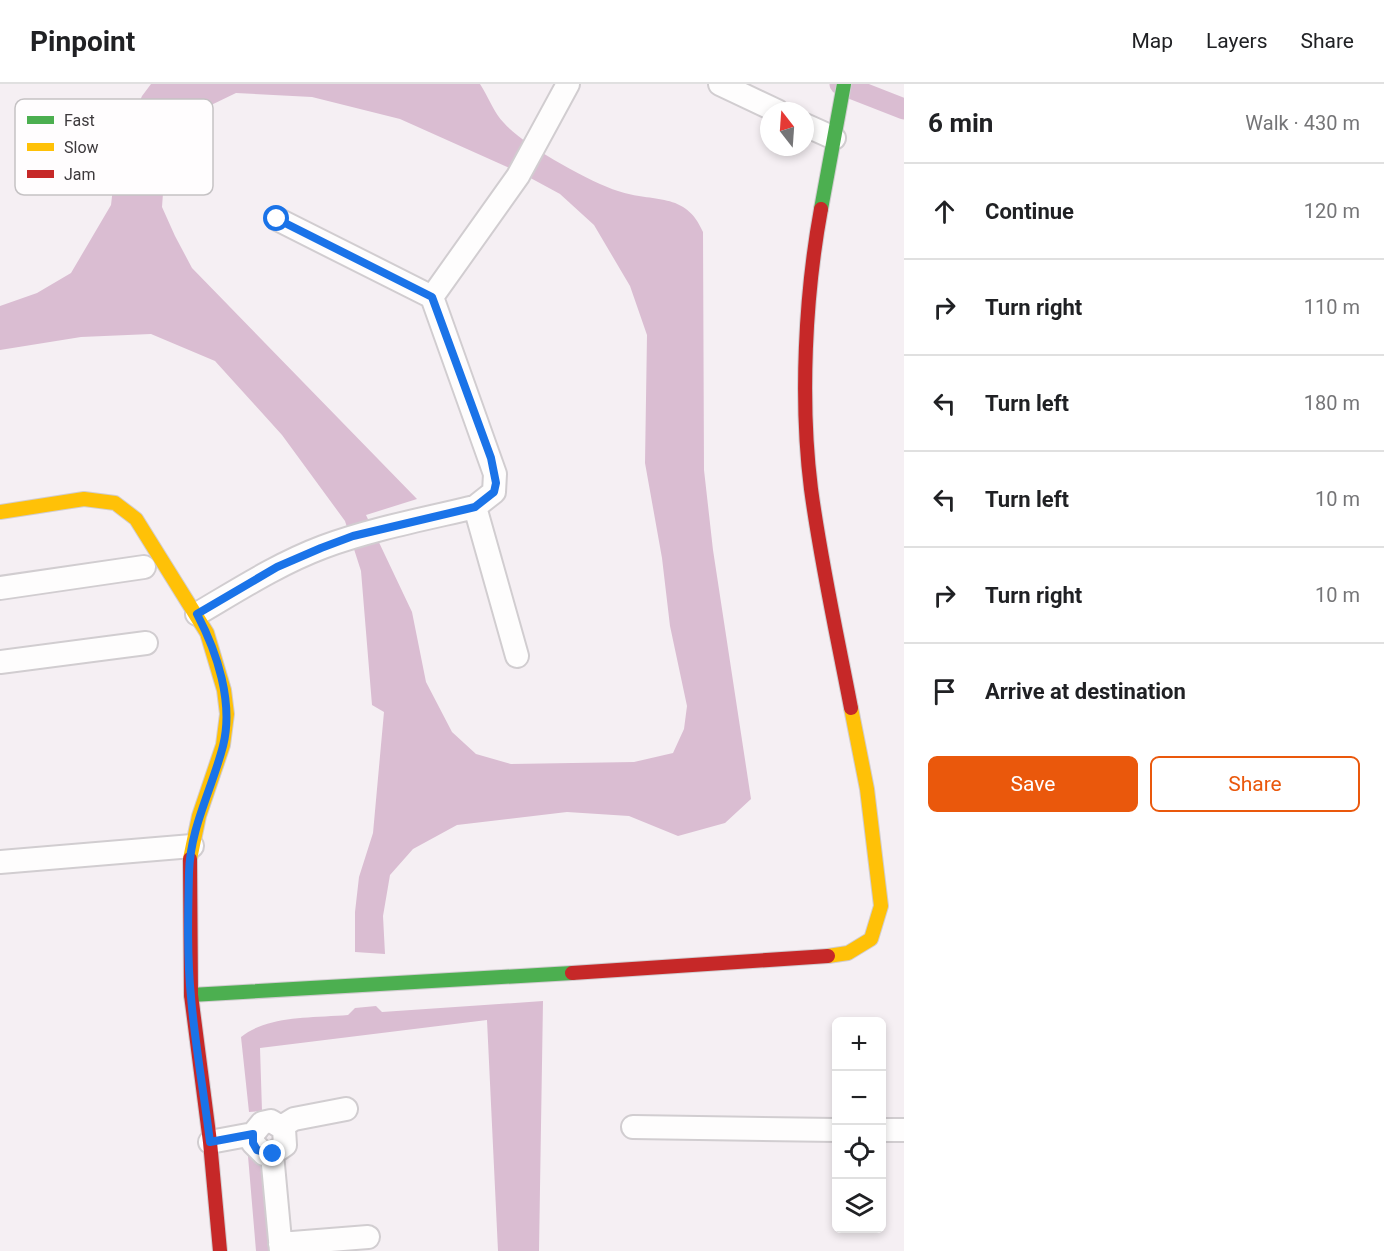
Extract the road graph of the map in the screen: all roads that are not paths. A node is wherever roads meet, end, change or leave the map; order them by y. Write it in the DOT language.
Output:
graph roads {
  1 [pos="568,84"];
  2 [pos="720,84"];
  3 [pos="844,85"];
  4 [pos="760,103"];
  5 [pos="814,126"];
  6 [pos="836,130"];
  7 [pos="277,219"];
  8 [pos="432,297"];
  9 [pos="475,507"];
  10 [pos="0,512"];
  11 [pos="144,567"];
  12 [pos="0,588"];
  13 [pos="197,614"];
  14 [pos="146,643"];
  15 [pos="517,656"];
  16 [pos="0,662"];
  17 [pos="192,846"];
  18 [pos="0,862"];
  19 [pos="191,995"];
  20 [pos="346,1109"];
  21 [pos="281,1127"];
  22 [pos="633,1127"];
  23 [pos="832,1130"];
  24 [pos="886,1130"];
  25 [pos="904,1130"];
  26 [pos="253,1134"];
  27 [pos="210,1142"];
  28 [pos="273,1154"];
  29 [pos="368,1237"];
  30 [pos="280,1247"];
  31 [pos="220,1251"];
  1 -- 8 [label="street"];
  2 -- 4 [label="street"];
  3 -- 6 [label="street"];
  5 -- 6 [label="street"];
  6 -- 19 [label="street"];
  7 -- 8 [label="street"];
  8 -- 9 [label="street"];
  9 -- 13 [label="street"];
  9 -- 15 [label="street"];
  10 -- 13 [label="street"];
  11 -- 12 [label="street"];
  13 -- 17 [label="street"];
  14 -- 16 [label="street"];
  17 -- 18 [label="street"];
  17 -- 19 [label="street"];
  19 -- 27 [label="street"];
  20 -- 21 [label="street"];
  21 -- 26 [label="street"];
  21 -- 28 [label="street"];
  22 -- 23 [label="street"];
  24 -- 25 [label="street"];
  26 -- 27 [label="street"];
  26 -- 28 [label="street"];
  27 -- 31 [label="street"];
  28 -- 30 [label="street"];
  29 -- 30 [label="street"];
}
